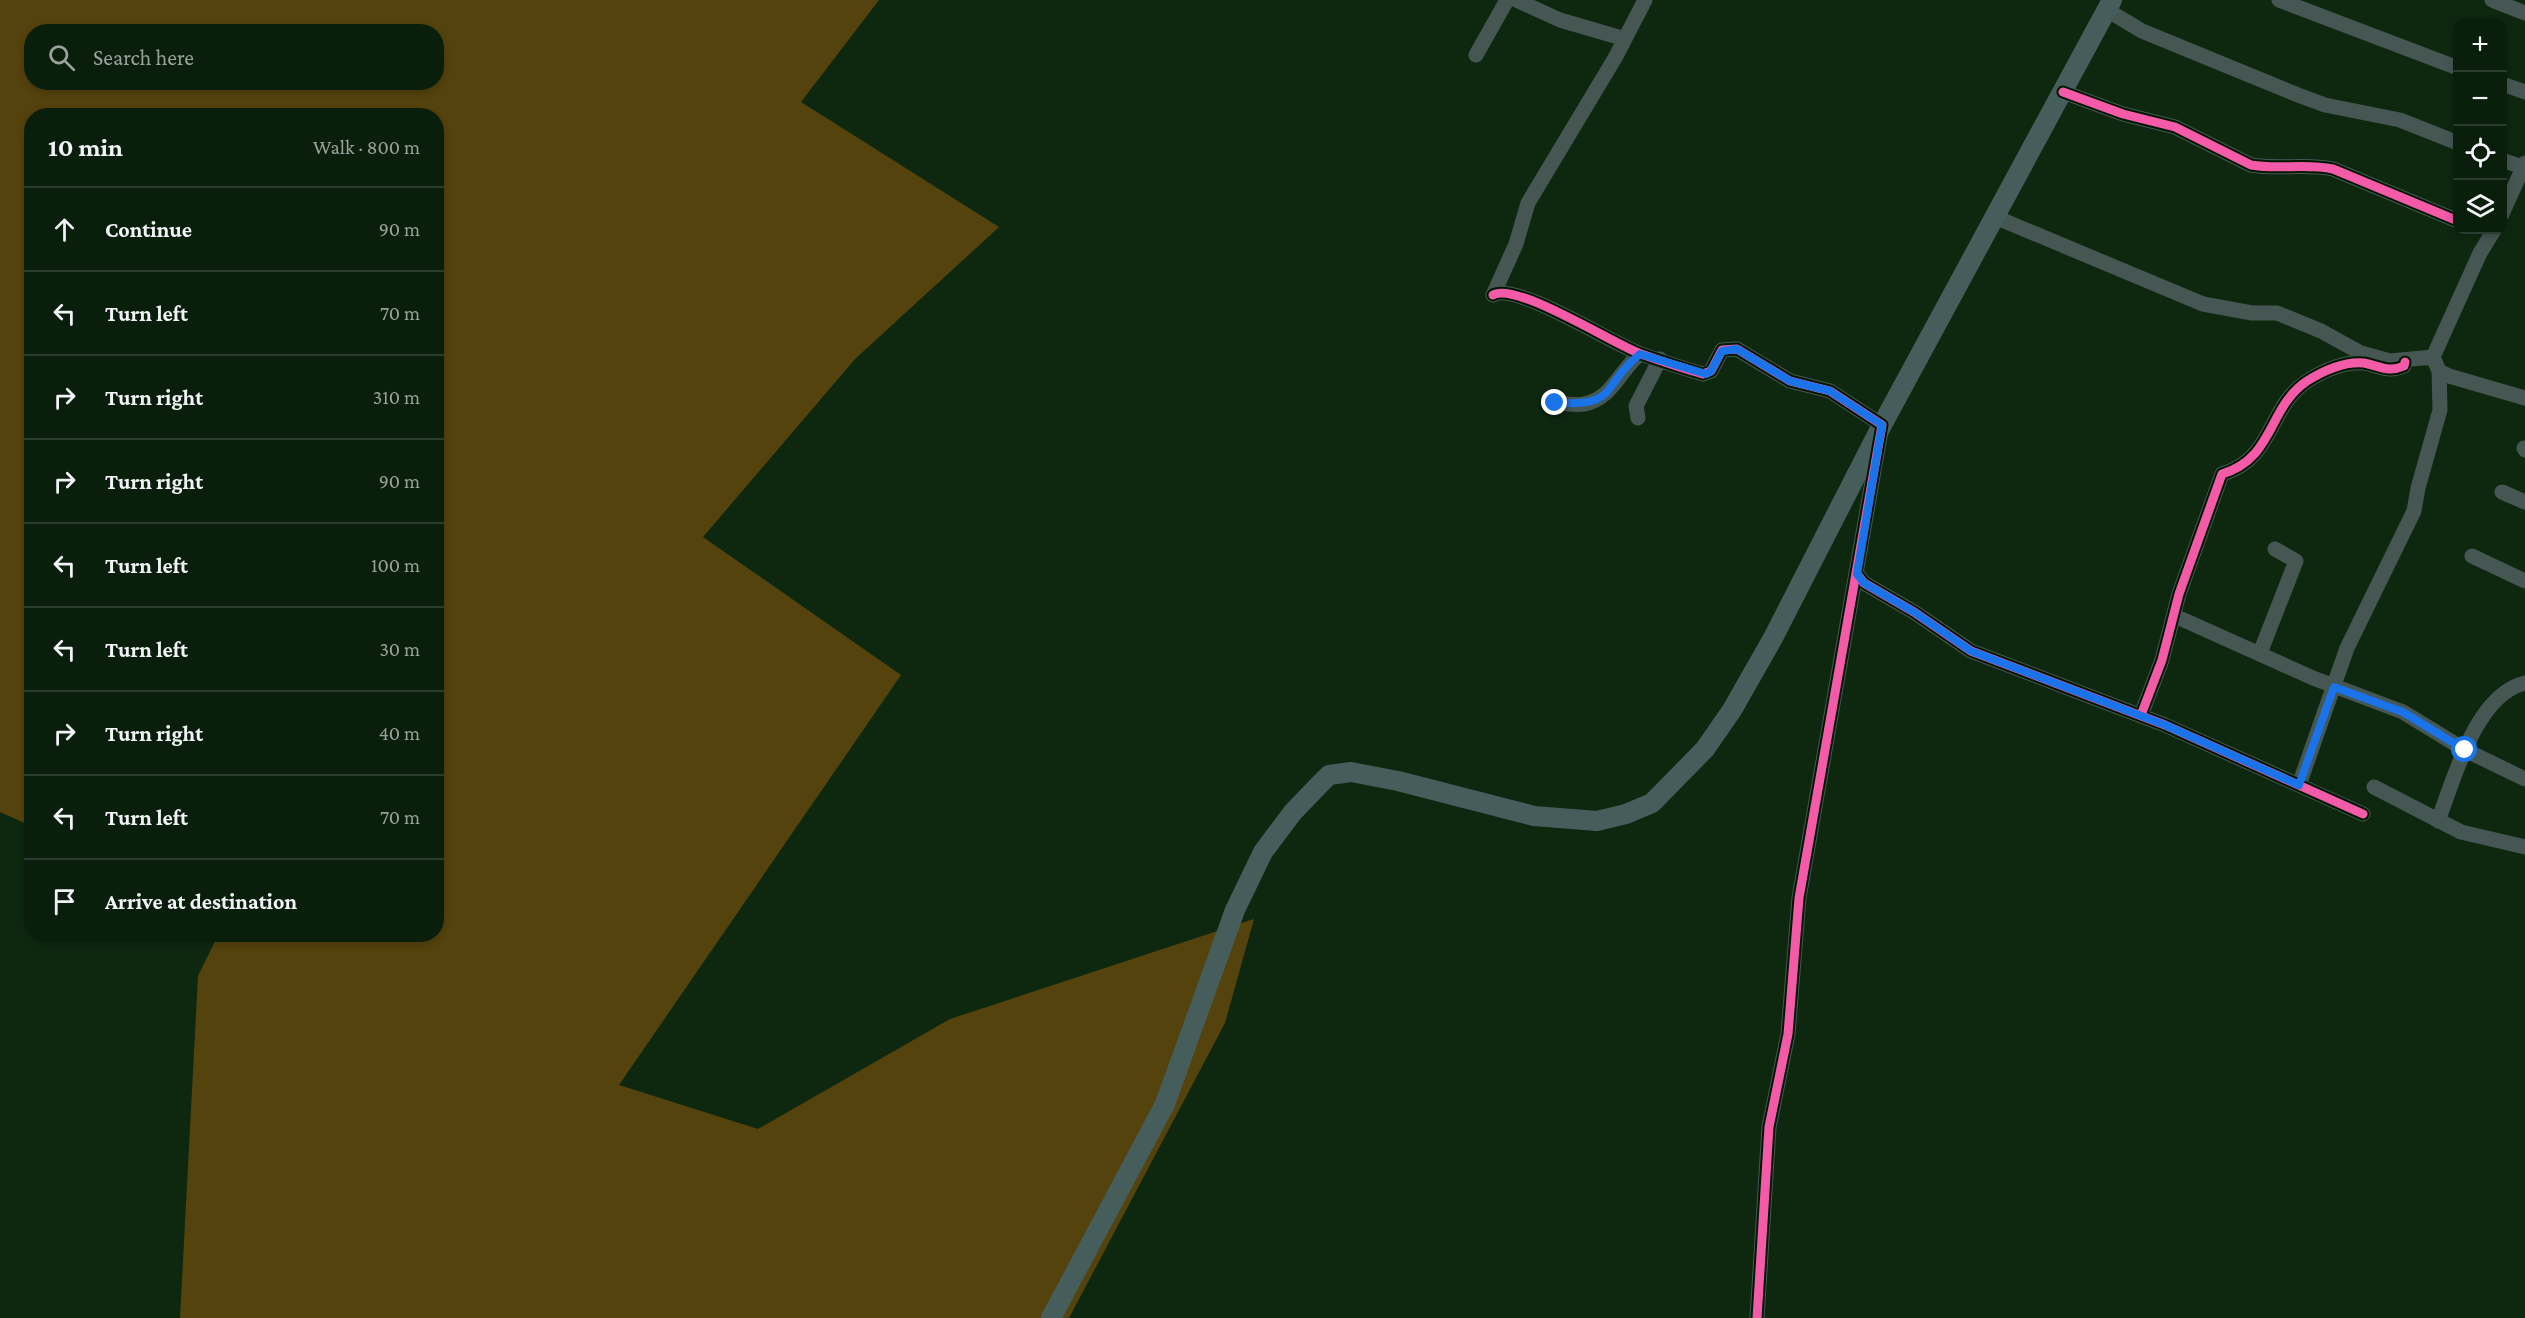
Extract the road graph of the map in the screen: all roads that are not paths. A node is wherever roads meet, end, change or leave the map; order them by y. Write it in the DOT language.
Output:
graph roads {
  1 [pos="1507,0"];
  2 [pos="1516,0"];
  3 [pos="1646,0"];
  4 [pos="2279,0"];
  5 [pos="2492,0"];
  6 [pos="2109,5"];
  7 [pos="2525,14"];
  8 [pos="1624,39"];
  9 [pos="1476,55"];
  10 [pos="2453,66"];
  11 [pos="2507,86"];
  12 [pos="2063,92"];
  13 [pos="2525,92"];
  14 [pos="2453,140"];
  15 [pos="2507,161"];
  16 [pos="2524,166"];
  17 [pos="2507,203"];
  18 [pos="1995,217"];
  19 [pos="2453,219"];
  20 [pos="2487,234"];
  21 [pos="1640,354"];
  22 [pos="1660,359"];
  23 [pos="2405,362"];
  24 [pos="2436,364"];
  25 [pos="2525,398"];
  26 [pos="1555,403"];
  27 [pos="1638,418"];
  28 [pos="1882,425"];
  29 [pos="2502,492"];
  30 [pos="2525,502"];
  31 [pos="2275,549"];
  32 [pos="2472,556"];
  33 [pos="1857,574"];
  34 [pos="2525,581"];
  35 [pos="2175,616"];
  36 [pos="2260,653"];
  37 [pos="2525,684"];
  38 [pos="2334,687"];
  39 [pos="2141,715"];
  40 [pos="2465,750"];
  41 [pos="2525,779"];
  42 [pos="2299,785"];
  43 [pos="2374,787"];
  44 [pos="2363,814"];
  45 [pos="2438,820"];
  46 [pos="2525,847"];
  47 [pos="1051,1318"];
  48 [pos="1757,1318"];
  1 -- 9 [label="street"];
  2 -- 8 [label="street"];
  3 -- 8 [label="street"];
  4 -- 10 [label="street"];
  5 -- 7 [label="street"];
  6 -- 12 [label="main road"];
  6 -- 14 [label="street"];
  8 -- 21 [label="street"];
  11 -- 13 [label="street"];
  12 -- 18 [label="main road"];
  12 -- 19 [label="street"];
  15 -- 16 [label="street"];
  16 -- 17 [label="street"];
  18 -- 23 [label="street"];
  18 -- 28 [label="main road"];
  20 -- 24 [label="street"];
  21 -- 22 [label="street"];
  21 -- 26 [label="street"];
  22 -- 27 [label="street"];
  22 -- 28 [label="street"];
  23 -- 24 [label="street"];
  23 -- 35 [label="street"];
  24 -- 25 [label="street"];
  24 -- 38 [label="street"];
  28 -- 33 [label="street"];
  28 -- 47 [label="main road"];
  29 -- 30 [label="street"];
  31 -- 36 [label="street"];
  32 -- 34 [label="street"];
  33 -- 39 [label="street"];
  33 -- 48 [label="street"];
  35 -- 36 [label="street"];
  35 -- 39 [label="street"];
  36 -- 38 [label="street"];
  37 -- 40 [label="street"];
  38 -- 40 [label="street"];
  38 -- 42 [label="street"];
  39 -- 42 [label="street"];
  40 -- 41 [label="street"];
  40 -- 45 [label="street"];
  42 -- 44 [label="street"];
  43 -- 45 [label="street"];
  45 -- 46 [label="street"];
}
